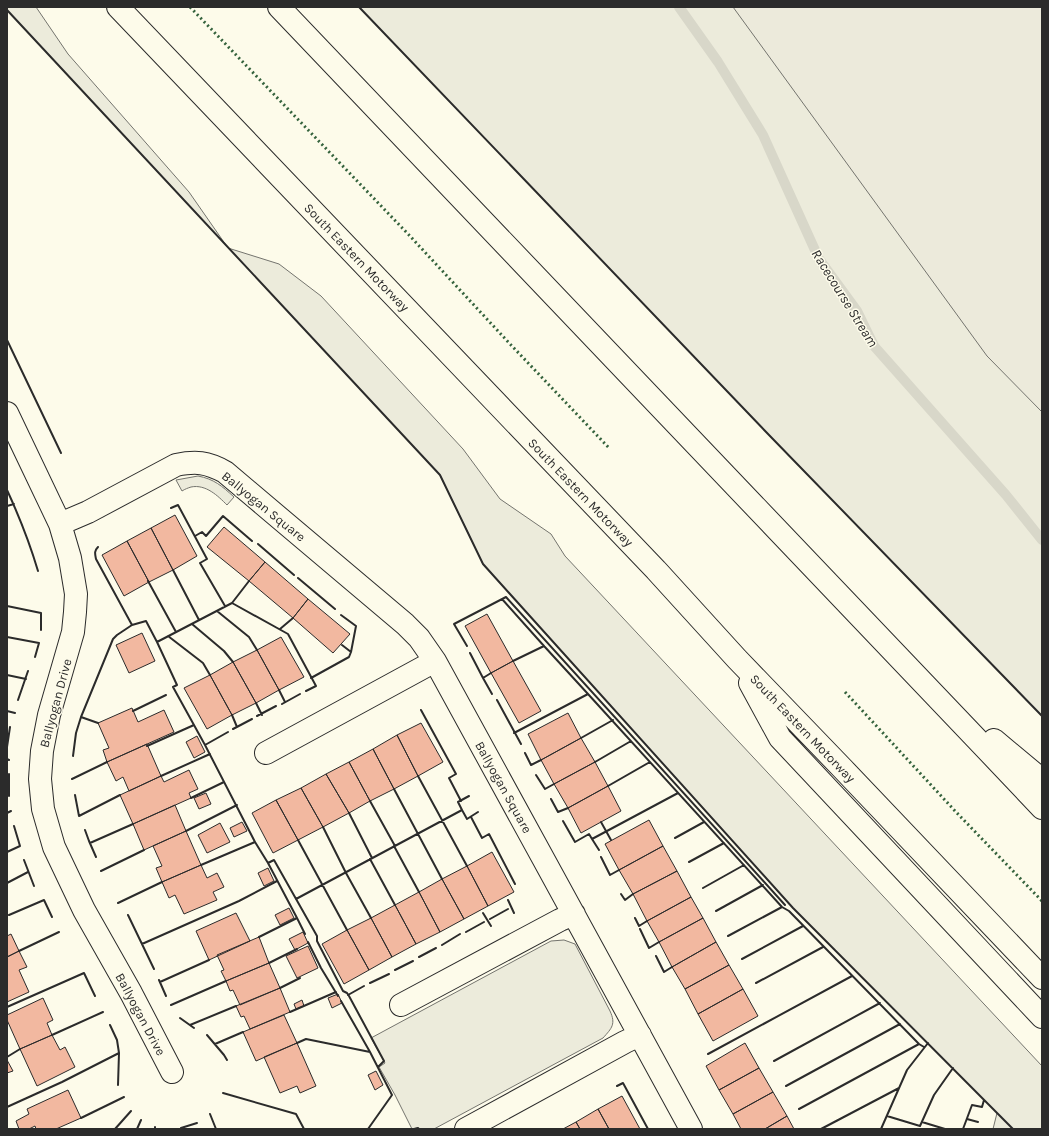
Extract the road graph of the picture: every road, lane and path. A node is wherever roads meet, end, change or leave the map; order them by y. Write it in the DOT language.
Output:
graph roads {
  1 [pos="118,7"];
  2 [pos="279,7"];
  3 [pos="7,413"];
  4 [pos="60,524"];
  5 [pos="737,659"];
  6 [pos="434,662"];
  7 [pos="913,671"];
  8 [pos="266,753"];
  9 [pos="1042,780"];
  10 [pos="1042,808"];
  11 [pos="574,914"];
  12 [pos="1042,978"];
  13 [pos="401,1005"];
  14 [pos="1042,1017"];
  15 [pos="640,1035"];
  16 [pos="172,1072"];
  17 [pos="466,1129"];
  18 [pos="691,1129"];
  1 -- 5 [label="main road, South Eastern Motorway"];
  2 -- 7 [label="main road"];
  3 -- 4 [label="main road, Ballyogan Drive"];
  4 -- 6 [label="main road, Ballyogan Square"];
  4 -- 16 [label="main road, Ballyogan Drive"];
  5 -- 12 [label="main road, South Eastern Motorway"];
  5 -- 14 [label="main road"];
  6 -- 8 [label="main road"];
  6 -- 11 [label="main road, Ballyogan Square"];
  7 -- 9 [label="main road"];
  7 -- 10 [label="main road"];
  11 -- 13 [label="main road"];
  11 -- 15 [label="main road, Ballyogan Square"];
  15 -- 17 [label="main road"];
  15 -- 18 [label="main road, Ballyogan Square"];
}
